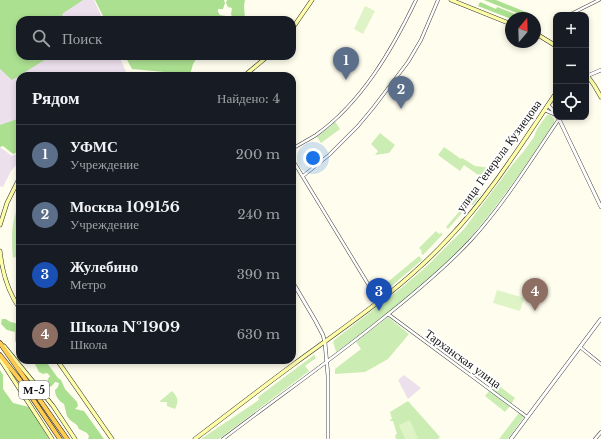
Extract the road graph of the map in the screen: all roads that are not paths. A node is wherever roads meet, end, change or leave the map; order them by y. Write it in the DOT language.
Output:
graph roads {
  1 [pos="312,0"];
  2 [pos="416,0"];
  3 [pos="438,0"];
  4 [pos="451,0"];
  5 [pos="586,0"];
  6 [pos="599,0"];
  7 [pos="588,5"];
  8 [pos="575,12"];
  9 [pos="505,22"];
  10 [pos="296,23"];
  11 [pos="541,37"];
  12 [pos="553,44"];
  13 [pos="263,60"];
  14 [pos="601,70"];
  15 [pos="249,72"];
  16 [pos="589,74"];
  17 [pos="589,79"];
  18 [pos="601,97"];
  19 [pos="553,98"];
  20 [pos="548,105"];
  21 [pos="545,110"];
  22 [pos="553,111"];
  23 [pos="553,113"];
  24 [pos="558,120"];
  25 [pos="560,120"];
  26 [pos="296,147"];
  27 [pos="296,165"];
  28 [pos="303,176"];
  29 [pos="16,185"];
  30 [pos="601,206"];
  31 [pos="0,225"];
  32 [pos="0,251"];
  33 [pos="296,288"];
  34 [pos="16,302"];
  35 [pos="379,302"];
  36 [pos="388,314"];
  37 [pos="601,319"];
  38 [pos="0,342"];
  39 [pos="325,343"];
  40 [pos="580,347"];
  41 [pos="0,354"];
  42 [pos="0,359"];
  43 [pos="16,361"];
  44 [pos="327,362"];
  45 [pos="18,364"];
  46 [pos="60,364"];
  47 [pos="601,364"];
  48 [pos="527,417"];
  49 [pos="601,432"];
  50 [pos="52,439"];
  51 [pos="60,439"];
  52 [pos="67,439"];
  53 [pos="75,439"];
  54 [pos="112,439"];
  55 [pos="195,439"];
  56 [pos="223,439"];
  57 [pos="328,439"];
  58 [pos="511,439"];
  59 [pos="595,439"];
  1 -- 10 [label="main road"];
  2 -- 26 [label="street"];
  3 -- 28 [label="street"];
  4 -- 9 [label="main road"];
  5 -- 7 [label="street"];
  6 -- 7 [label="street"];
  7 -- 8 [label="street"];
  11 -- 12 [label="main road"];
  13 -- 15 [label="main road"];
  14 -- 16 [label="street"];
  17 -- 18 [label="main road"];
  19 -- 20 [label="main road, улица Генерала Кузнецова"];
  20 -- 21 [label="main road, улица Генерала Кузнецова"];
  20 -- 22 [label="street"];
  21 -- 23 [label="street"];
  21 -- 35 [label="main road, улица Генерала Кузнецова"];
  24 -- 36 [label="street"];
  25 -- 30 [label="street"];
  27 -- 28 [label="street"];
  28 -- 35 [label="street"];
  29 -- 31 [label="main road"];
  32 -- 34 [label="main road"];
  33 -- 39 [label="street"];
  35 -- 39 [label="main road, улица Генерала Кузнецова"];
  36 -- 44 [label="street"];
  36 -- 48 [label="street, Тарханская улица"];
  37 -- 40 [label="street"];
  38 -- 43 [label="main road"];
  38 -- 52 [label="highway, М-5"];
  39 -- 44 [label="street"];
  39 -- 55 [label="main road, улица Генерала Кузнецова"];
  40 -- 47 [label="street"];
  40 -- 48 [label="street"];
  41 -- 51 [label="highway, М-5"];
  42 -- 50 [label="main road"];
  44 -- 56 [label="street"];
  44 -- 57 [label="street"];
  45 -- 53 [label="main road"];
  46 -- 54 [label="main road"];
  48 -- 58 [label="street"];
  49 -- 59 [label="street"];
}
